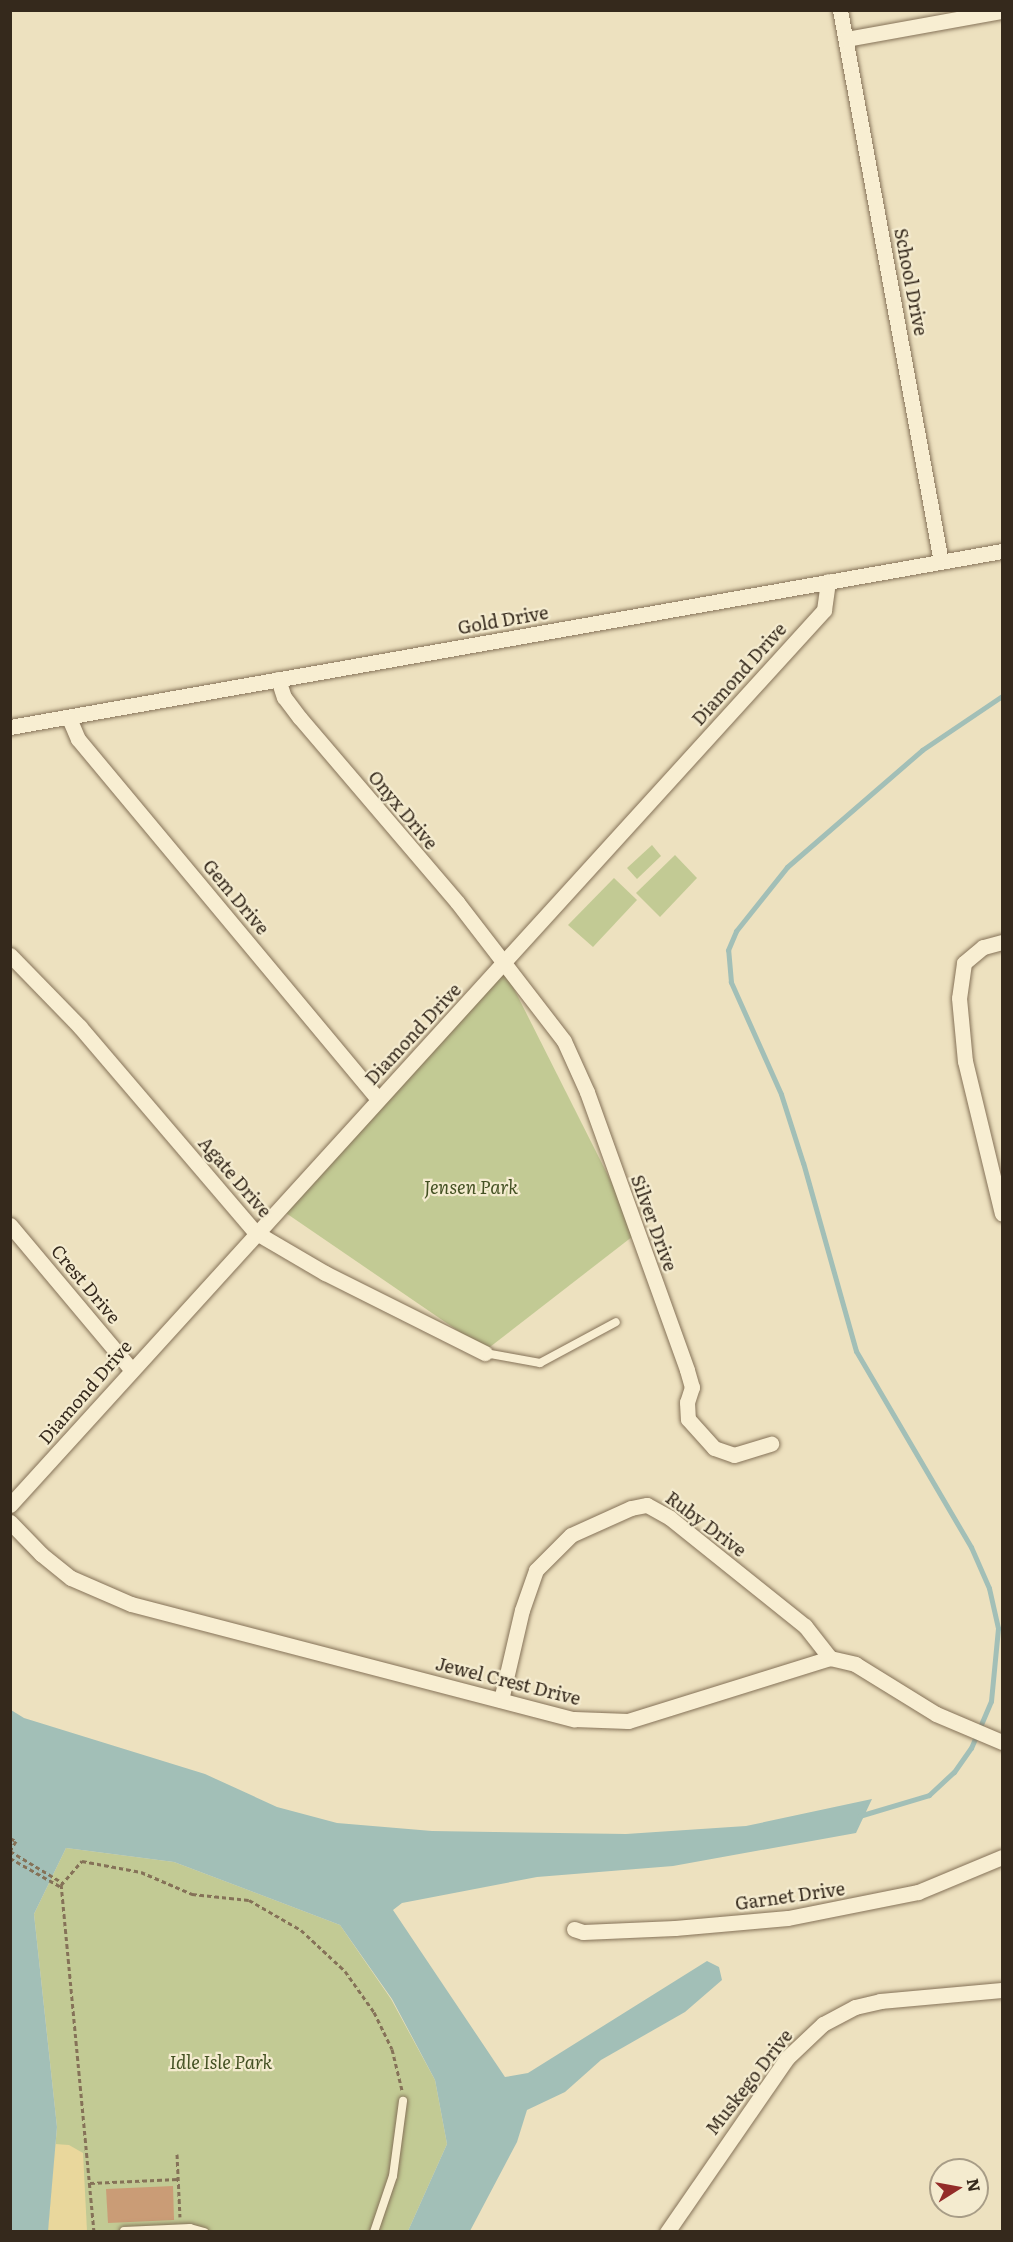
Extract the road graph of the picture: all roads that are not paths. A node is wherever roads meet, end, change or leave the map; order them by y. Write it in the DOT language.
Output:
graph roads {
  1 [pos="840,10"];
  2 [pos="1002,11"];
  3 [pos="846,39"];
  4 [pos="1002,551"];
  5 [pos="941,562"];
  6 [pos="828,581"];
  7 [pos="278,679"];
  8 [pos="69,718"];
  9 [pos="10,727"];
  10 [pos="1002,942"];
  11 [pos="10,955"];
  12 [pos="502,965"];
  13 [pos="378,1099"];
  14 [pos="1002,1214"];
  15 [pos="10,1225"];
  16 [pos="255,1232"];
  17 [pos="615,1322"];
  18 [pos="485,1353"];
  19 [pos="131,1369"];
  20 [pos="771,1444"];
  21 [pos="10,1505"];
  22 [pos="10,1522"];
  23 [pos="830,1658"];
  24 [pos="501,1700"];
  25 [pos="1002,1742"];
  26 [pos="1002,1857"];
  27 [pos="574,1929"];
  28 [pos="1002,1990"];
  29 [pos="403,2101"];
  30 [pos="124,2231"];
  31 [pos="204,2232"];
  32 [pos="374,2232"];
  33 [pos="666,2232"];
  1 -- 3 [label="street, School Drive"];
  2 -- 3 [label="street"];
  3 -- 5 [label="street, School Drive"];
  4 -- 5 [label="street, Gold Drive"];
  5 -- 6 [label="street, Gold Drive"];
  6 -- 7 [label="street, Gold Drive"];
  6 -- 12 [label="street, Diamond Drive"];
  7 -- 8 [label="street, Gold Drive"];
  7 -- 12 [label="street, Onyx Drive"];
  8 -- 9 [label="street, Gold Drive"];
  8 -- 13 [label="street, Gem Drive"];
  10 -- 14 [label="street"];
  11 -- 16 [label="street, Agate Drive"];
  12 -- 13 [label="street, Diamond Drive"];
  12 -- 20 [label="street, Silver Drive"];
  13 -- 16 [label="street, Diamond Drive"];
  15 -- 19 [label="street, Crest Drive"];
  16 -- 18 [label="street, Agate Drive"];
  16 -- 19 [label="street, Diamond Drive"];
  17 -- 18 [label="lane"];
  19 -- 21 [label="street, Diamond Drive"];
  22 -- 24 [label="street, Jewel Crest Drive"];
  23 -- 24 [label="street, Jewel Crest Drive"];
  23 -- 24 [label="street, Ruby Drive"];
  23 -- 25 [label="street"];
  26 -- 27 [label="street, Garnet Drive"];
  28 -- 33 [label="street, Muskego Drive"];
  29 -- 32 [label="lane"];
  30 -- 31 [label="lane"];
}
